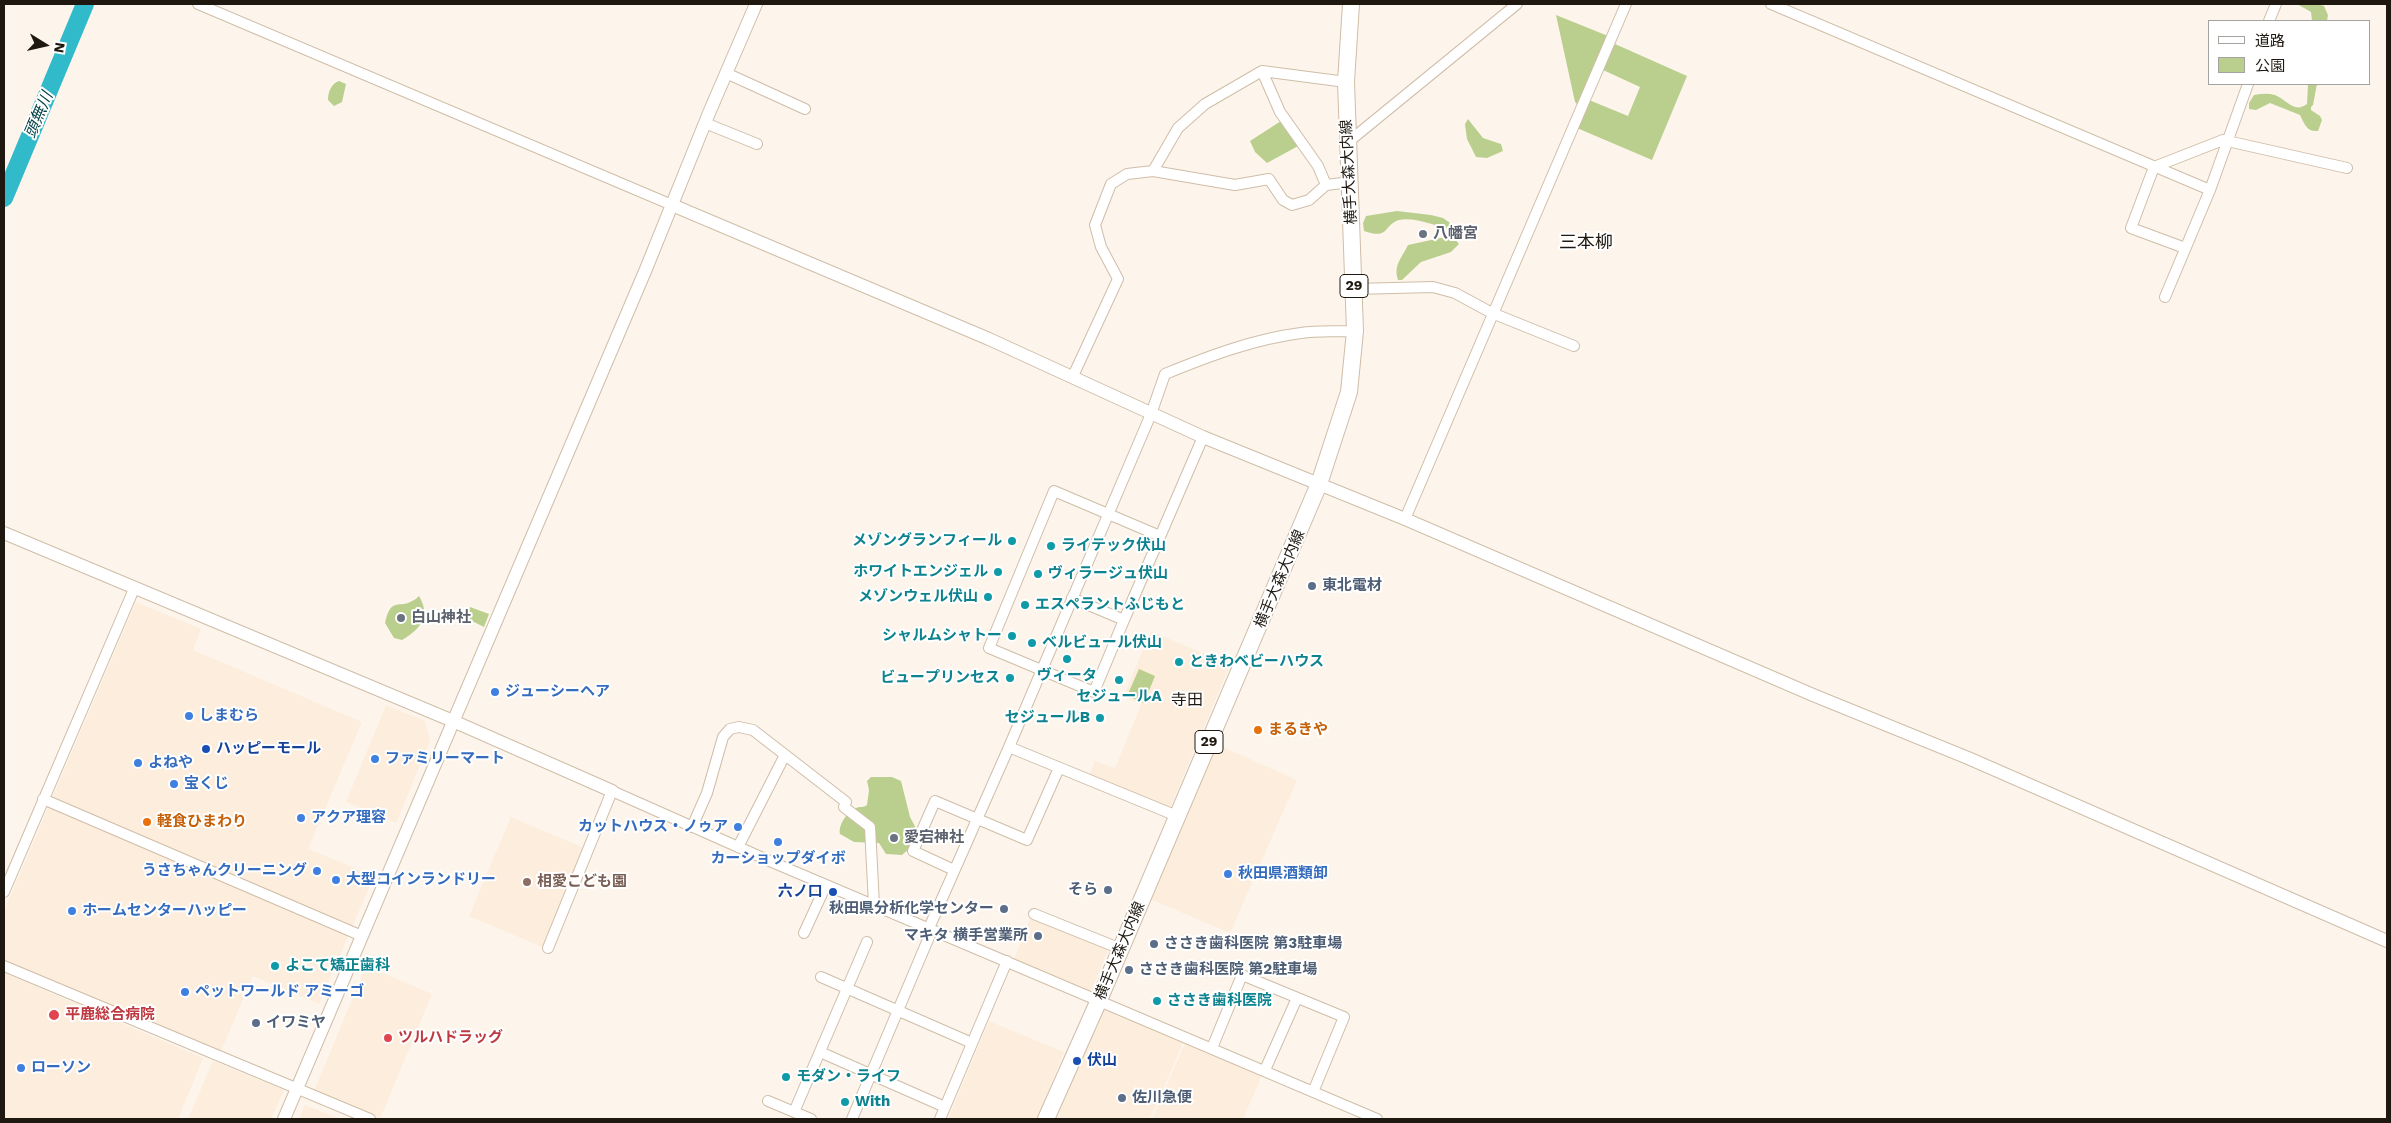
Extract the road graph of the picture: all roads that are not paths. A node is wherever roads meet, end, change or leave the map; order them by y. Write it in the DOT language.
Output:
graph roads {
  1 [pos="198,4"];
  2 [pos="756,4"];
  3 [pos="1351,4"];
  4 [pos="1517,4"];
  5 [pos="1626,4"];
  6 [pos="1771,4"];
  7 [pos="2276,4"];
  8 [pos="2269,20"];
  9 [pos="1262,71"];
  10 [pos="726,73"];
  11 [pos="1346,82"];
  12 [pos="2248,85"];
  13 [pos="805,109"];
  14 [pos="705,122"];
  15 [pos="2228,141"];
  16 [pos="1347,143"];
  17 [pos="757,144"];
  18 [pos="2154,167"];
  19 [pos="2347,168"];
  20 [pos="1153,172"];
  21 [pos="1350,182"];
  22 [pos="1326,185"];
  23 [pos="2210,190"];
  24 [pos="672,204"];
  25 [pos="2185,248"];
  26 [pos="1355,289"];
  27 [pos="2166,297"];
  28 [pos="1492,313"];
  29 [pos="1355,331"];
  30 [pos="1574,346"];
  31 [pos="1073,376"];
  32 [pos="1151,414"];
  33 [pos="1203,437"];
  34 [pos="1319,484"];
  35 [pos="1109,514"];
  36 [pos="1405,519"];
  37 [pos="4,534"];
  38 [pos="1160,536"];
  39 [pos="134,589"];
  40 [pos="1072,598"];
  41 [pos="1124,620"];
  42 [pos="1041,670"];
  43 [pos="453,721"];
  44 [pos="1009,747"];
  45 [pos="785,755"];
  46 [pos="1059,768"];
  47 [pos="612,791"];
  48 [pos="42,799"];
  49 [pos="1178,816"];
  50 [pos="977,819"];
  51 [pos="692,827"];
  52 [pos="738,847"];
  53 [pos="954,870"];
  54 [pos="826,885"];
  55 [pos="4,892"];
  56 [pos="874,905"];
  57 [pos="1034,914"];
  58 [pos="930,929"];
  59 [pos="804,933"];
  60 [pos="362,936"];
  61 [pos="2387,941"];
  62 [pos="867,942"];
  63 [pos="548,948"];
  64 [pos="1121,949"];
  65 [pos="1008,961"];
  66 [pos="4,966"];
  67 [pos="821,977"];
  68 [pos="848,988"];
  69 [pos="1297,998"];
  70 [pos="1100,1000"];
  71 [pos="898,1011"];
  72 [pos="972,1043"];
  73 [pos="1212,1048"];
  74 [pos="820,1052"];
  75 [pos="1265,1070"];
  76 [pos="871,1074"];
  77 [pos="298,1088"];
  78 [pos="1313,1092"];
  79 [pos="768,1101"];
  80 [pos="945,1107"];
  81 [pos="794,1112"];
  82 [pos="284,1119"];
  83 [pos="370,1119"];
  84 [pos="810,1119"];
  85 [pos="852,1119"];
  86 [pos="940,1119"];
  87 [pos="1046,1119"];
  88 [pos="1377,1119"];
  1 -- 24 [label="street"];
  2 -- 10 [label="street"];
  3 -- 11 [label="main road, 横手大森大内線 / 29"];
  4 -- 16 [label="street"];
  5 -- 28 [label="street"];
  6 -- 18 [label="street"];
  7 -- 8 [label="street"];
  9 -- 11 [label="street"];
  9 -- 20 [label="street"];
  9 -- 22 [label="street"];
  10 -- 13 [label="street"];
  10 -- 14 [label="street"];
  11 -- 16 [label="main road, 横手大森大内線 / 29"];
  12 -- 15 [label="street"];
  14 -- 17 [label="street"];
  14 -- 24 [label="street"];
  15 -- 18 [label="street"];
  15 -- 19 [label="street"];
  15 -- 23 [label="street"];
  16 -- 21 [label="main road, 横手大森大内線 / 29"];
  18 -- 23 [label="street"];
  18 -- 25 [label="street"];
  20 -- 22 [label="street"];
  20 -- 31 [label="street"];
  21 -- 22 [label="street"];
  21 -- 26 [label="main road, 横手大森大内線 / 29"];
  23 -- 25 [label="street"];
  24 -- 31 [label="street"];
  24 -- 43 [label="street"];
  25 -- 27 [label="street"];
  26 -- 28 [label="street"];
  26 -- 29 [label="main road, 横手大森大内線 / 29"];
  28 -- 30 [label="street"];
  28 -- 36 [label="street"];
  29 -- 32 [label="street"];
  29 -- 34 [label="main road, 横手大森大内線 / 29"];
  31 -- 32 [label="street"];
  32 -- 33 [label="street"];
  32 -- 35 [label="street"];
  33 -- 34 [label="street"];
  33 -- 38 [label="street"];
  34 -- 36 [label="street"];
  34 -- 49 [label="main road, 横手大森大内線 / 29"];
  35 -- 38 [label="street"];
  35 -- 40 [label="street"];
  35 -- 42 [label="street"];
  36 -- 61 [label="street"];
  37 -- 39 [label="street"];
  38 -- 41 [label="street"];
  39 -- 43 [label="street"];
  39 -- 48 [label="street"];
  40 -- 41 [label="street"];
  40 -- 42 [label="street"];
  41 -- 42 [label="street"];
  42 -- 44 [label="street"];
  43 -- 47 [label="street"];
  43 -- 60 [label="street"];
  44 -- 46 [label="street"];
  44 -- 50 [label="street"];
  45 -- 51 [label="street"];
  45 -- 52 [label="street"];
  45 -- 56 [label="street"];
  46 -- 49 [label="street"];
  46 -- 50 [label="street"];
  47 -- 51 [label="street"];
  47 -- 63 [label="street"];
  48 -- 55 [label="street"];
  48 -- 60 [label="street"];
  49 -- 64 [label="main road, 横手大森大内線 / 29"];
  50 -- 53 [label="street"];
  50 -- 53 [label="street"];
  51 -- 52 [label="street"];
  52 -- 54 [label="street"];
  53 -- 58 [label="street"];
  54 -- 56 [label="street"];
  54 -- 59 [label="street"];
  56 -- 58 [label="street"];
  57 -- 64 [label="street"];
  58 -- 65 [label="street"];
  58 -- 71 [label="street"];
  60 -- 77 [label="street"];
  62 -- 68 [label="street"];
  64 -- 70 [label="main road, 横手大森大内線 / 29"];
  65 -- 70 [label="street"];
  65 -- 72 [label="street"];
  66 -- 77 [label="street"];
  67 -- 68 [label="street"];
  68 -- 71 [label="street"];
  68 -- 74 [label="street"];
  69 -- 73 [label="street"];
  69 -- 75 [label="street"];
  69 -- 78 [label="street"];
  70 -- 73 [label="street"];
  70 -- 87 [label="main road, 横手大森大内線 / 29"];
  71 -- 72 [label="street"];
  71 -- 76 [label="street"];
  72 -- 80 [label="street"];
  73 -- 75 [label="street"];
  74 -- 76 [label="street"];
  74 -- 81 [label="street"];
  75 -- 78 [label="street"];
  76 -- 80 [label="street"];
  76 -- 85 [label="street"];
  77 -- 82 [label="street"];
  77 -- 83 [label="street"];
  78 -- 88 [label="street"];
  79 -- 81 [label="street"];
  80 -- 86 [label="street"];
  81 -- 84 [label="street"];
}
